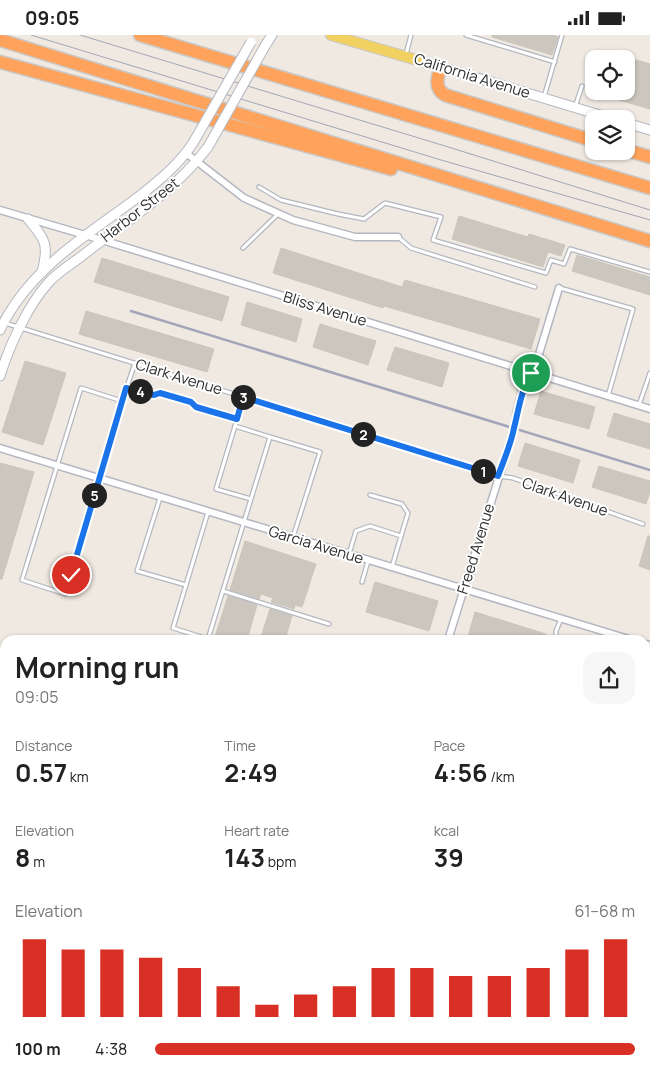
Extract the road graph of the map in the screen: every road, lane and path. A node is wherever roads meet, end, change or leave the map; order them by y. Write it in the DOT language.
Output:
graph roads {
  1 [pos="140,35"];
  2 [pos="272,35"];
  3 [pos="331,35"];
  4 [pos="412,35"];
  5 [pos="466,35"];
  6 [pos="562,35"];
  7 [pos="253,39"];
  8 [pos="0,40"];
  9 [pos="405,56"];
  10 [pos="0,62"];
  11 [pos="554,62"];
  12 [pos="441,67"];
  13 [pos="582,86"];
  14 [pos="544,98"];
  15 [pos="575,107"];
  16 [pos="585,110"];
  17 [pos="635,126"];
  18 [pos="650,130"];
  19 [pos="585,138"];
  20 [pos="186,153"];
  21 [pos="635,153"];
  22 [pos="650,157"];
  23 [pos="197,161"];
  24 [pos="259,187"];
  25 [pos="650,188"];
  26 [pos="0,210"];
  27 [pos="279,214"];
  28 [pos="28,219"];
  29 [pos="84,236"];
  30 [pos="398,237"];
  31 [pos="102,240"];
  32 [pos="648,240"];
  33 [pos="243,248"];
  34 [pos="650,272"];
  35 [pos="42,273"];
  36 [pos="535,287"];
  37 [pos="560,288"];
  38 [pos="1,325"];
  39 [pos="19,327"];
  40 [pos="135,363"];
  41 [pos="531,373"];
  42 [pos="650,373"];
  43 [pos="0,376"];
  44 [pos="126,388"];
  45 [pos="608,396"];
  46 [pos="243,397"];
  47 [pos="122,401"];
  48 [pos="639,406"];
  49 [pos="650,409"];
  50 [pos="237,419"];
  51 [pos="235,426"];
  52 [pos="270,437"];
  53 [pos="0,448"];
  54 [pos="57,465"];
  55 [pos="498,476"];
  56 [pos="99,478"];
  57 [pos="370,495"];
  58 [pos="160,497"];
  59 [pos="251,499"];
  60 [pos="208,512"];
  61 [pos="244,523"];
  62 [pos="643,524"];
  63 [pos="401,536"];
  64 [pos="293,538"];
  65 [pos="349,555"];
  66 [pos="368,561"];
  67 [pos="391,568"];
  68 [pos="362,583"];
  69 [pos="186,585"];
  70 [pos="463,590"];
  71 [pos="223,591"];
  72 [pos="561,619"];
  73 [pos="328,624"];
  74 [pos="195,635"];
  75 [pos="209,635"];
  76 [pos="450,635"];
  77 [pos="556,635"];
  78 [pos="612,635"];
  1 -- 25 [label="highway"];
  2 -- 23 [label="street, Harbor Street, bridge"];
  3 -- 9 [label="main road, California Avenue"];
  4 -- 9 [label="lane"];
  5 -- 11 [label="lane"];
  6 -- 11 [label="lane"];
  7 -- 20 [label="street, Harbor Street, bridge"];
  8 -- 32 [label="highway"];
  9 -- 12 [label="main road, California Avenue"];
  10 -- 32 [label="highway"];
  11 -- 14 [label="lane"];
  12 -- 14 [label="street, California Avenue"];
  12 -- 19 [label="highway"];
  13 -- 15 [label="lane"];
  14 -- 15 [label="street, California Avenue"];
  15 -- 16 [label="street, California Avenue"];
  17 -- 18 [label="street"];
  20 -- 23 [label="street"];
  20 -- 29 [label="street, Harbor Street"];
  21 -- 22 [label="highway"];
  23 -- 27 [label="street"];
  23 -- 31 [label="street, Harbor Street"];
  24 -- 34 [label="lane"];
  26 -- 28 [label="street, Bliss Avenue"];
  27 -- 30 [label="street"];
  27 -- 33 [label="lane"];
  28 -- 29 [label="street, Bliss Avenue"];
  28 -- 35 [label="street"];
  29 -- 31 [label="street, Bliss Avenue"];
  29 -- 35 [label="street, Harbor Street"];
  30 -- 36 [label="lane"];
  31 -- 39 [label="street, Harbor Street"];
  31 -- 41 [label="street, Bliss Avenue"];
  35 -- 38 [label="street, Harbor Street"];
  37 -- 41 [label="street, Freed Avenue"];
  37 -- 45 [label="lane"];
  38 -- 39 [label="lane, Clark Avenue"];
  39 -- 40 [label="lane, Clark Avenue"];
  39 -- 43 [label="street, Harbor Street"];
  40 -- 44 [label="lane"];
  40 -- 46 [label="lane, Clark Avenue"];
  41 -- 45 [label="street, Bliss Avenue"];
  41 -- 55 [label="street, Freed Avenue"];
  42 -- 48 [label="lane"];
  44 -- 47 [label="lane"];
  44 -- 50 [label="lane"];
  45 -- 48 [label="street, Bliss Avenue"];
  46 -- 50 [label="lane"];
  46 -- 55 [label="lane, Clark Avenue"];
  47 -- 54 [label="lane"];
  47 -- 56 [label="lane"];
  48 -- 49 [label="street, Bliss Avenue"];
  50 -- 51 [label="lane"];
  51 -- 52 [label="lane"];
  51 -- 59 [label="lane"];
  52 -- 59 [label="lane"];
  52 -- 64 [label="lane"];
  53 -- 54 [label="street, Garcia Avenue"];
  54 -- 56 [label="street, Garcia Avenue"];
  54 -- 56 [label="lane"];
  55 -- 62 [label="lane, Clark Avenue"];
  55 -- 70 [label="street, Freed Avenue"];
  56 -- 58 [label="street, Garcia Avenue"];
  57 -- 63 [label="lane"];
  58 -- 60 [label="street, Garcia Avenue"];
  58 -- 69 [label="lane"];
  59 -- 61 [label="lane"];
  60 -- 61 [label="street, Garcia Avenue"];
  60 -- 69 [label="lane"];
  61 -- 64 [label="street, Garcia Avenue"];
  61 -- 71 [label="lane"];
  63 -- 65 [label="lane"];
  63 -- 67 [label="lane"];
  64 -- 65 [label="street, Garcia Avenue"];
  65 -- 66 [label="street, Garcia Avenue"];
  66 -- 67 [label="street, Garcia Avenue"];
  66 -- 68 [label="lane"];
  67 -- 70 [label="street, Garcia Avenue"];
  69 -- 74 [label="lane"];
  70 -- 72 [label="street, Garcia Avenue"];
  70 -- 76 [label="street, Freed Avenue"];
  71 -- 73 [label="lane"];
  71 -- 75 [label="lane"];
  72 -- 77 [label="lane"];
  72 -- 78 [label="street, Garcia Avenue"];
}
